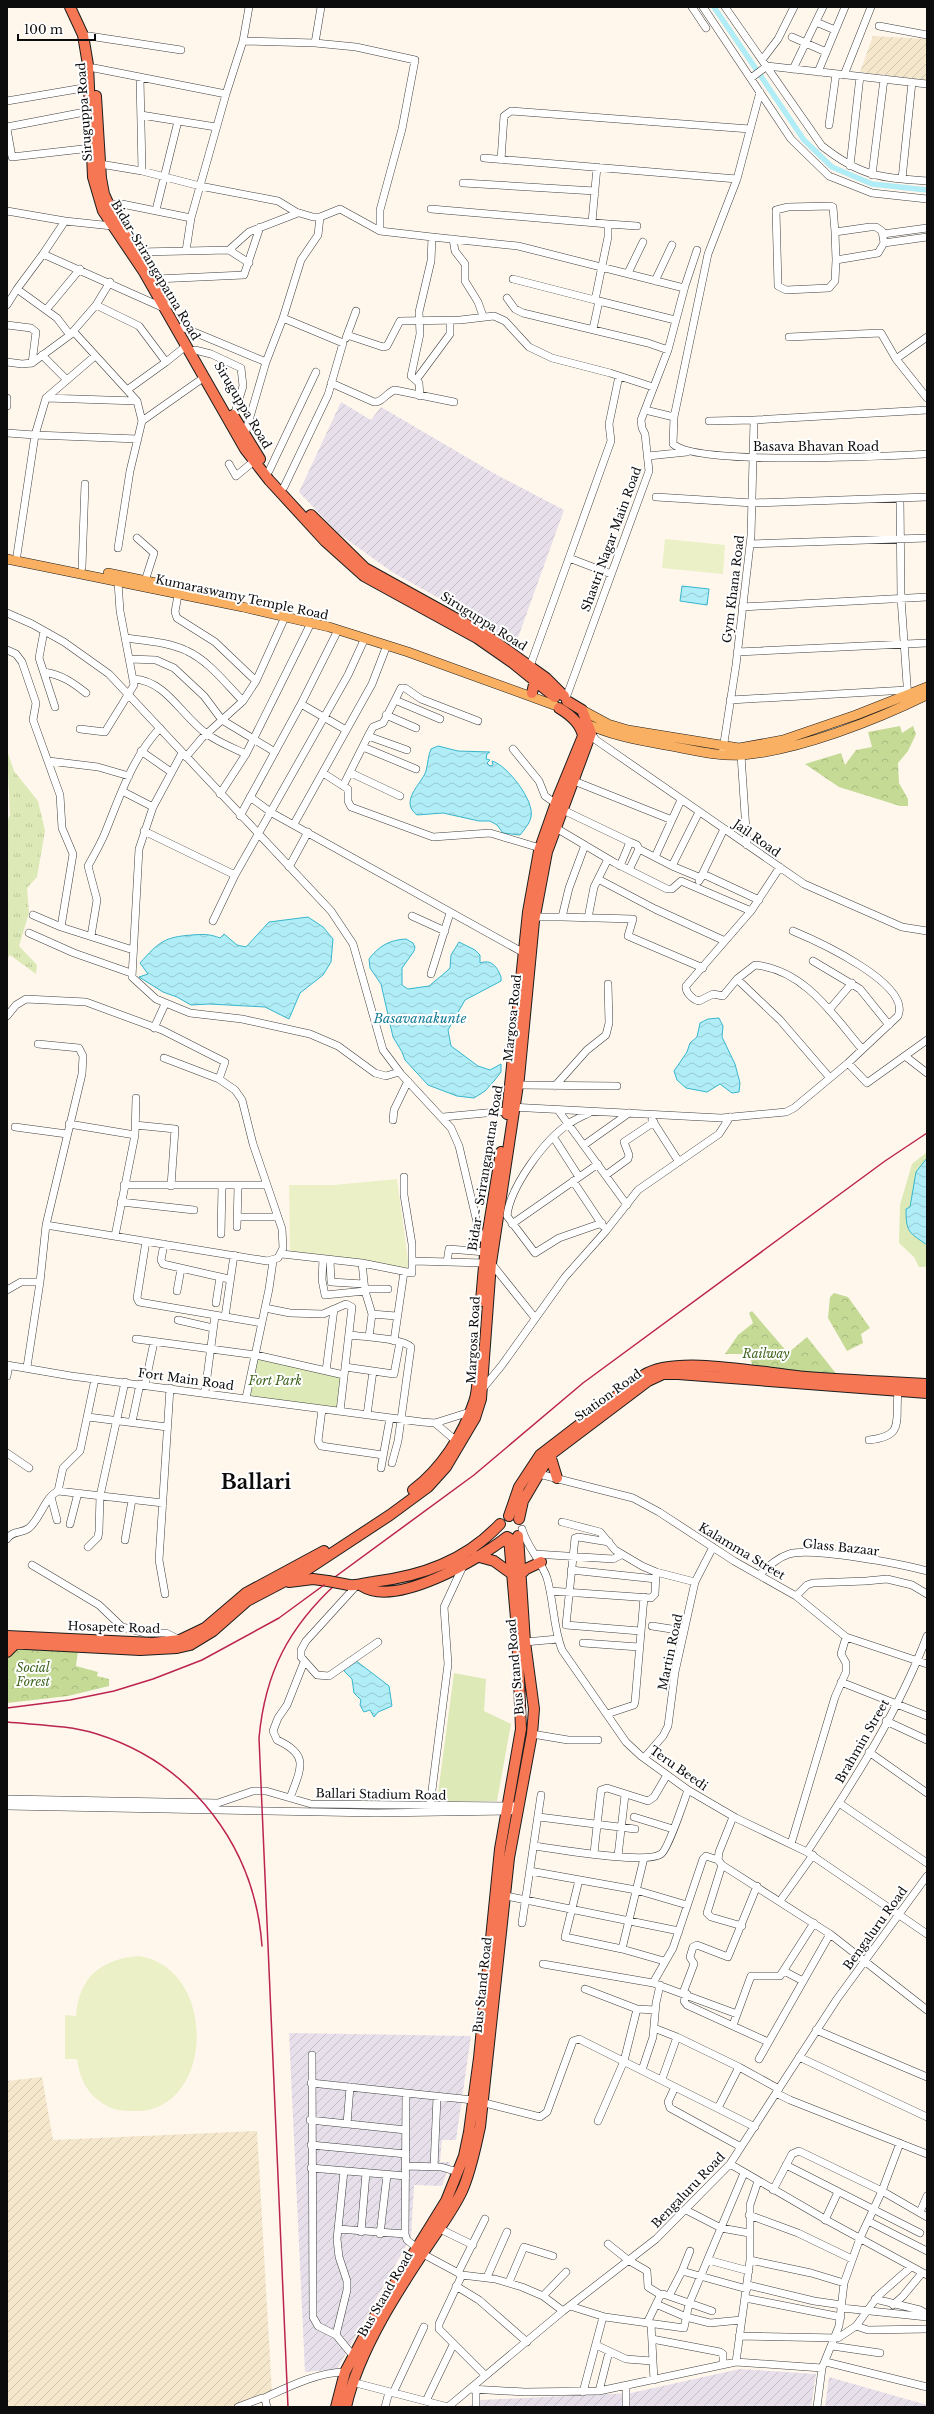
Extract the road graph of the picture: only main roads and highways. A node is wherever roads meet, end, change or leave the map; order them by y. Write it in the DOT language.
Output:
graph roads {
  1 [pos="70,7"];
  2 [pos="77,7"];
  3 [pos="86,36"];
  4 [pos="167,306"];
  5 [pos="191,348"];
  6 [pos="7,554"];
  7 [pos="7,560"];
  8 [pos="535,680"];
  9 [pos="927,687"];
  10 [pos="534,695"];
  11 [pos="927,695"];
  12 [pos="908,697"];
  13 [pos="561,702"];
  14 [pos="582,710"];
  15 [pos="606,728"];
  16 [pos="587,732"];
  17 [pos="723,750"];
  18 [pos="559,806"];
  19 [pos="510,1109"];
  20 [pos="488,1253"];
  21 [pos="666,1370"];
  22 [pos="927,1384"];
  23 [pos="927,1393"];
  24 [pos="474,1411"];
  25 [pos="550,1454"];
  26 [pos="532,1473"];
  27 [pos="557,1478"];
  28 [pos="509,1516"];
  29 [pos="519,1518"];
  30 [pos="500,1524"];
  31 [pos="514,1535"];
  32 [pos="325,1554"];
  33 [pos="476,1556"];
  34 [pos="538,1558"];
  35 [pos="301,1568"];
  36 [pos="517,1574"];
  37 [pos="321,1578"];
  38 [pos="275,1581"];
  39 [pos="356,1586"];
  40 [pos="10,1639"];
  41 [pos="7,1652"];
  42 [pos="512,1809"];
  43 [pos="493,1908"];
  44 [pos="504,1909"];
  45 [pos="420,2251"];
  46 [pos="336,2407"];
  47 [pos="346,2407"];
  1 -- 3 [label="highway, Bidar-Srirangapatna Road"];
  2 -- 3 [label="highway, Siruguppa Road"];
  3 -- 4 [label="highway, Siruguppa Road"];
  3 -- 4 [label="highway, Bidar-Srirangapatna Road"];
  4 -- 5 [label="highway, Bidar-Srirangapatna Road"];
  4 -- 5 [label="highway, Siruguppa Road"];
  5 -- 8 [label="highway, Bidar-Srirangapatna Road"];
  5 -- 13 [label="highway, Siruguppa Road"];
  6 -- 10 [label="main road, Kumaraswamy Temple Road"];
  7 -- 10 [label="main road, Kumaraswamy Temple Road"];
  8 -- 10 [label="highway"];
  8 -- 13 [label="highway, Bidar-Srirangapatna Road"];
  9 -- 12 [label="main road"];
  10 -- 13 [label="main road"];
  11 -- 12 [label="main road"];
  12 -- 17 [label="main road"];
  12 -- 17 [label="main road"];
  13 -- 14 [label="highway"];
  13 -- 16 [label="highway"];
  14 -- 15 [label="main road"];
  14 -- 16 [label="highway"];
  15 -- 16 [label="main road"];
  15 -- 17 [label="main road"];
  16 -- 18 [label="highway, Bidar - Srirangapatna Road"];
  16 -- 18 [label="highway, Margosa Road"];
  18 -- 19 [label="highway, Margosa Road"];
  18 -- 19 [label="highway, Bidar - Srirangapatna Road"];
  19 -- 20 [label="highway, Bidar - Srirangapatna Road"];
  20 -- 24 [label="highway, Bidar - Srirangapatna Road"];
  20 -- 24 [label="highway, Margosa Road"];
  21 -- 22 [label="highway, Station Road"];
  21 -- 23 [label="highway, Station Road"];
  21 -- 25 [label="highway, Station Road"];
  21 -- 26 [label="highway, Station Road"];
  24 -- 32 [label="highway, Bidar - Srirangapatna Road"];
  24 -- 32 [label="highway"];
  25 -- 26 [label="highway, Station Road"];
  25 -- 27 [label="highway"];
  26 -- 28 [label="highway, Station Road"];
  26 -- 29 [label="highway, Station Road"];
  28 -- 29 [label="highway"];
  28 -- 30 [label="highway"];
  29 -- 31 [label="highway"];
  30 -- 31 [label="highway"];
  30 -- 39 [label="highway"];
  31 -- 33 [label="highway"];
  31 -- 36 [label="highway, Bus Stand Road"];
  31 -- 36 [label="highway, Bus Stand Road"];
  32 -- 35 [label="highway"];
  32 -- 37 [label="highway"];
  33 -- 36 [label="highway"];
  33 -- 39 [label="highway"];
  34 -- 36 [label="highway"];
  35 -- 37 [label="highway"];
  35 -- 38 [label="highway"];
  36 -- 42 [label="highway, Bus Stand Road"];
  36 -- 42 [label="highway, Bus Stand Road"];
  37 -- 38 [label="highway"];
  37 -- 39 [label="highway, bridge"];
  38 -- 40 [label="highway, Hosapete Road"];
  38 -- 40 [label="highway, Hosapete Road"];
  40 -- 41 [label="highway"];
  42 -- 43 [label="highway, Bus Stand Road"];
  42 -- 44 [label="highway, Bus Stand Road"];
  43 -- 44 [label="highway"];
  43 -- 45 [label="highway, Bus Stand Road"];
  44 -- 45 [label="highway, Bus Stand Road"];
  45 -- 46 [label="highway, Bus Stand Road"];
  45 -- 47 [label="highway, Bus Stand Road"];
}
